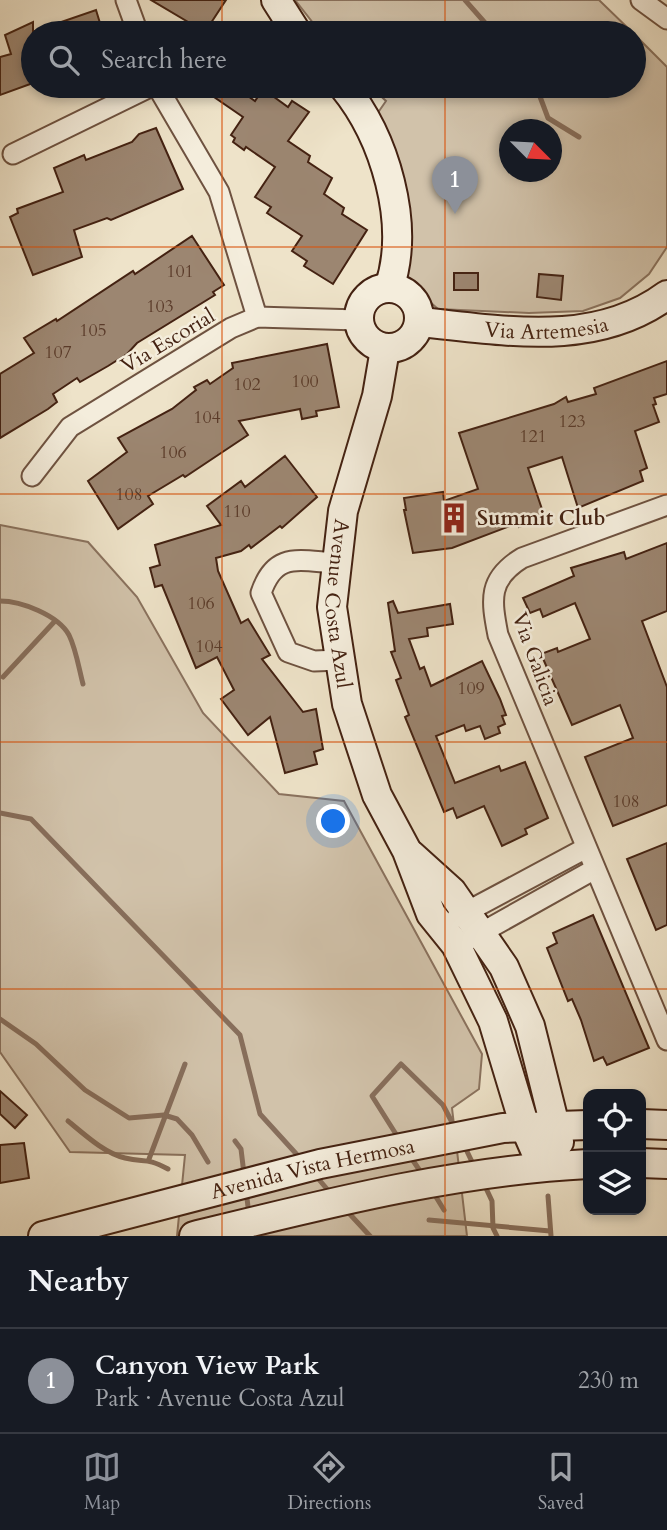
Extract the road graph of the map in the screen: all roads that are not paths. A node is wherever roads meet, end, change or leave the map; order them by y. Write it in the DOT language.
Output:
graph roads {
  1 [pos="126,0"];
  2 [pos="276,0"];
  3 [pos="641,0"];
  4 [pos="667,19"];
  5 [pos="134,21"];
  6 [pos="289,21"];
  7 [pos="130,98"];
  8 [pos="162,98"];
  9 [pos="352,98"];
  10 [pos="13,154"];
  11 [pos="389,288"];
  12 [pos="667,295"];
  13 [pos="257,317"];
  14 [pos="358,320"];
  15 [pos="419,322"];
  16 [pos="385,349"];
  17 [pos="32,476"];
  18 [pos="667,505"];
  19 [pos="337,563"];
  20 [pos="340,660"];
  21 [pos="586,848"];
  22 [pos="407,851"];
  23 [pos="595,869"];
  24 [pos="475,923"];
  25 [pos="448,936"];
  26 [pos="667,1040"];
  27 [pos="646,1124"];
  28 [pos="583,1125"];
  29 [pos="667,1125"];
  30 [pos="555,1126"];
  31 [pos="514,1128"];
  32 [pos="646,1163"];
  33 [pos="667,1164"];
  34 [pos="553,1166"];
  35 [pos="43,1236"];
  36 [pos="194,1236"];
  1 -- 5 [label="street"];
  2 -- 6 [label="street"];
  3 -- 4 [label="street"];
  7 -- 10 [label="street"];
  8 -- 13 [label="street"];
  9 -- 11 [label="street"];
  11 -- 14 [label="street"];
  11 -- 15 [label="street"];
  12 -- 15 [label="street, Via Artemesia"];
  13 -- 14 [label="street, Via Escorial"];
  13 -- 17 [label="street, Via Escorial"];
  14 -- 16 [label="street"];
  15 -- 16 [label="street"];
  16 -- 19 [label="street, Avenue Costa Azul"];
  18 -- 21 [label="street, Via Galicia"];
  19 -- 20 [label="street, Avenue Costa Azul"];
  19 -- 20 [label="street"];
  20 -- 22 [label="street, Avenue Costa Azul"];
  21 -- 23 [label="street, Via Galicia"];
  21 -- 24 [label="street"];
  22 -- 24 [label="street, Avenue Costa Azul"];
  22 -- 25 [label="street, Avenue Costa Azul"];
  23 -- 24 [label="street"];
  23 -- 26 [label="street, Via Galicia"];
  24 -- 25 [label="street"];
  24 -- 25 [label="street"];
  24 -- 30 [label="street, Avenue Costa Azul"];
  25 -- 31 [label="street, Avenue Costa Azul"];
  27 -- 29 [label="street"];
  28 -- 30 [label="street, Avenida Vista Hermosa"];
  30 -- 31 [label="street, Avenida Vista Hermosa"];
  30 -- 34 [label="street, Avenue Costa Azul"];
  31 -- 34 [label="street, Avenue Costa Azul"];
  31 -- 35 [label="street, Avenida Vista Hermosa"];
  32 -- 33 [label="street"];
  34 -- 36 [label="street, Avenida Vista Hermosa"];
}
